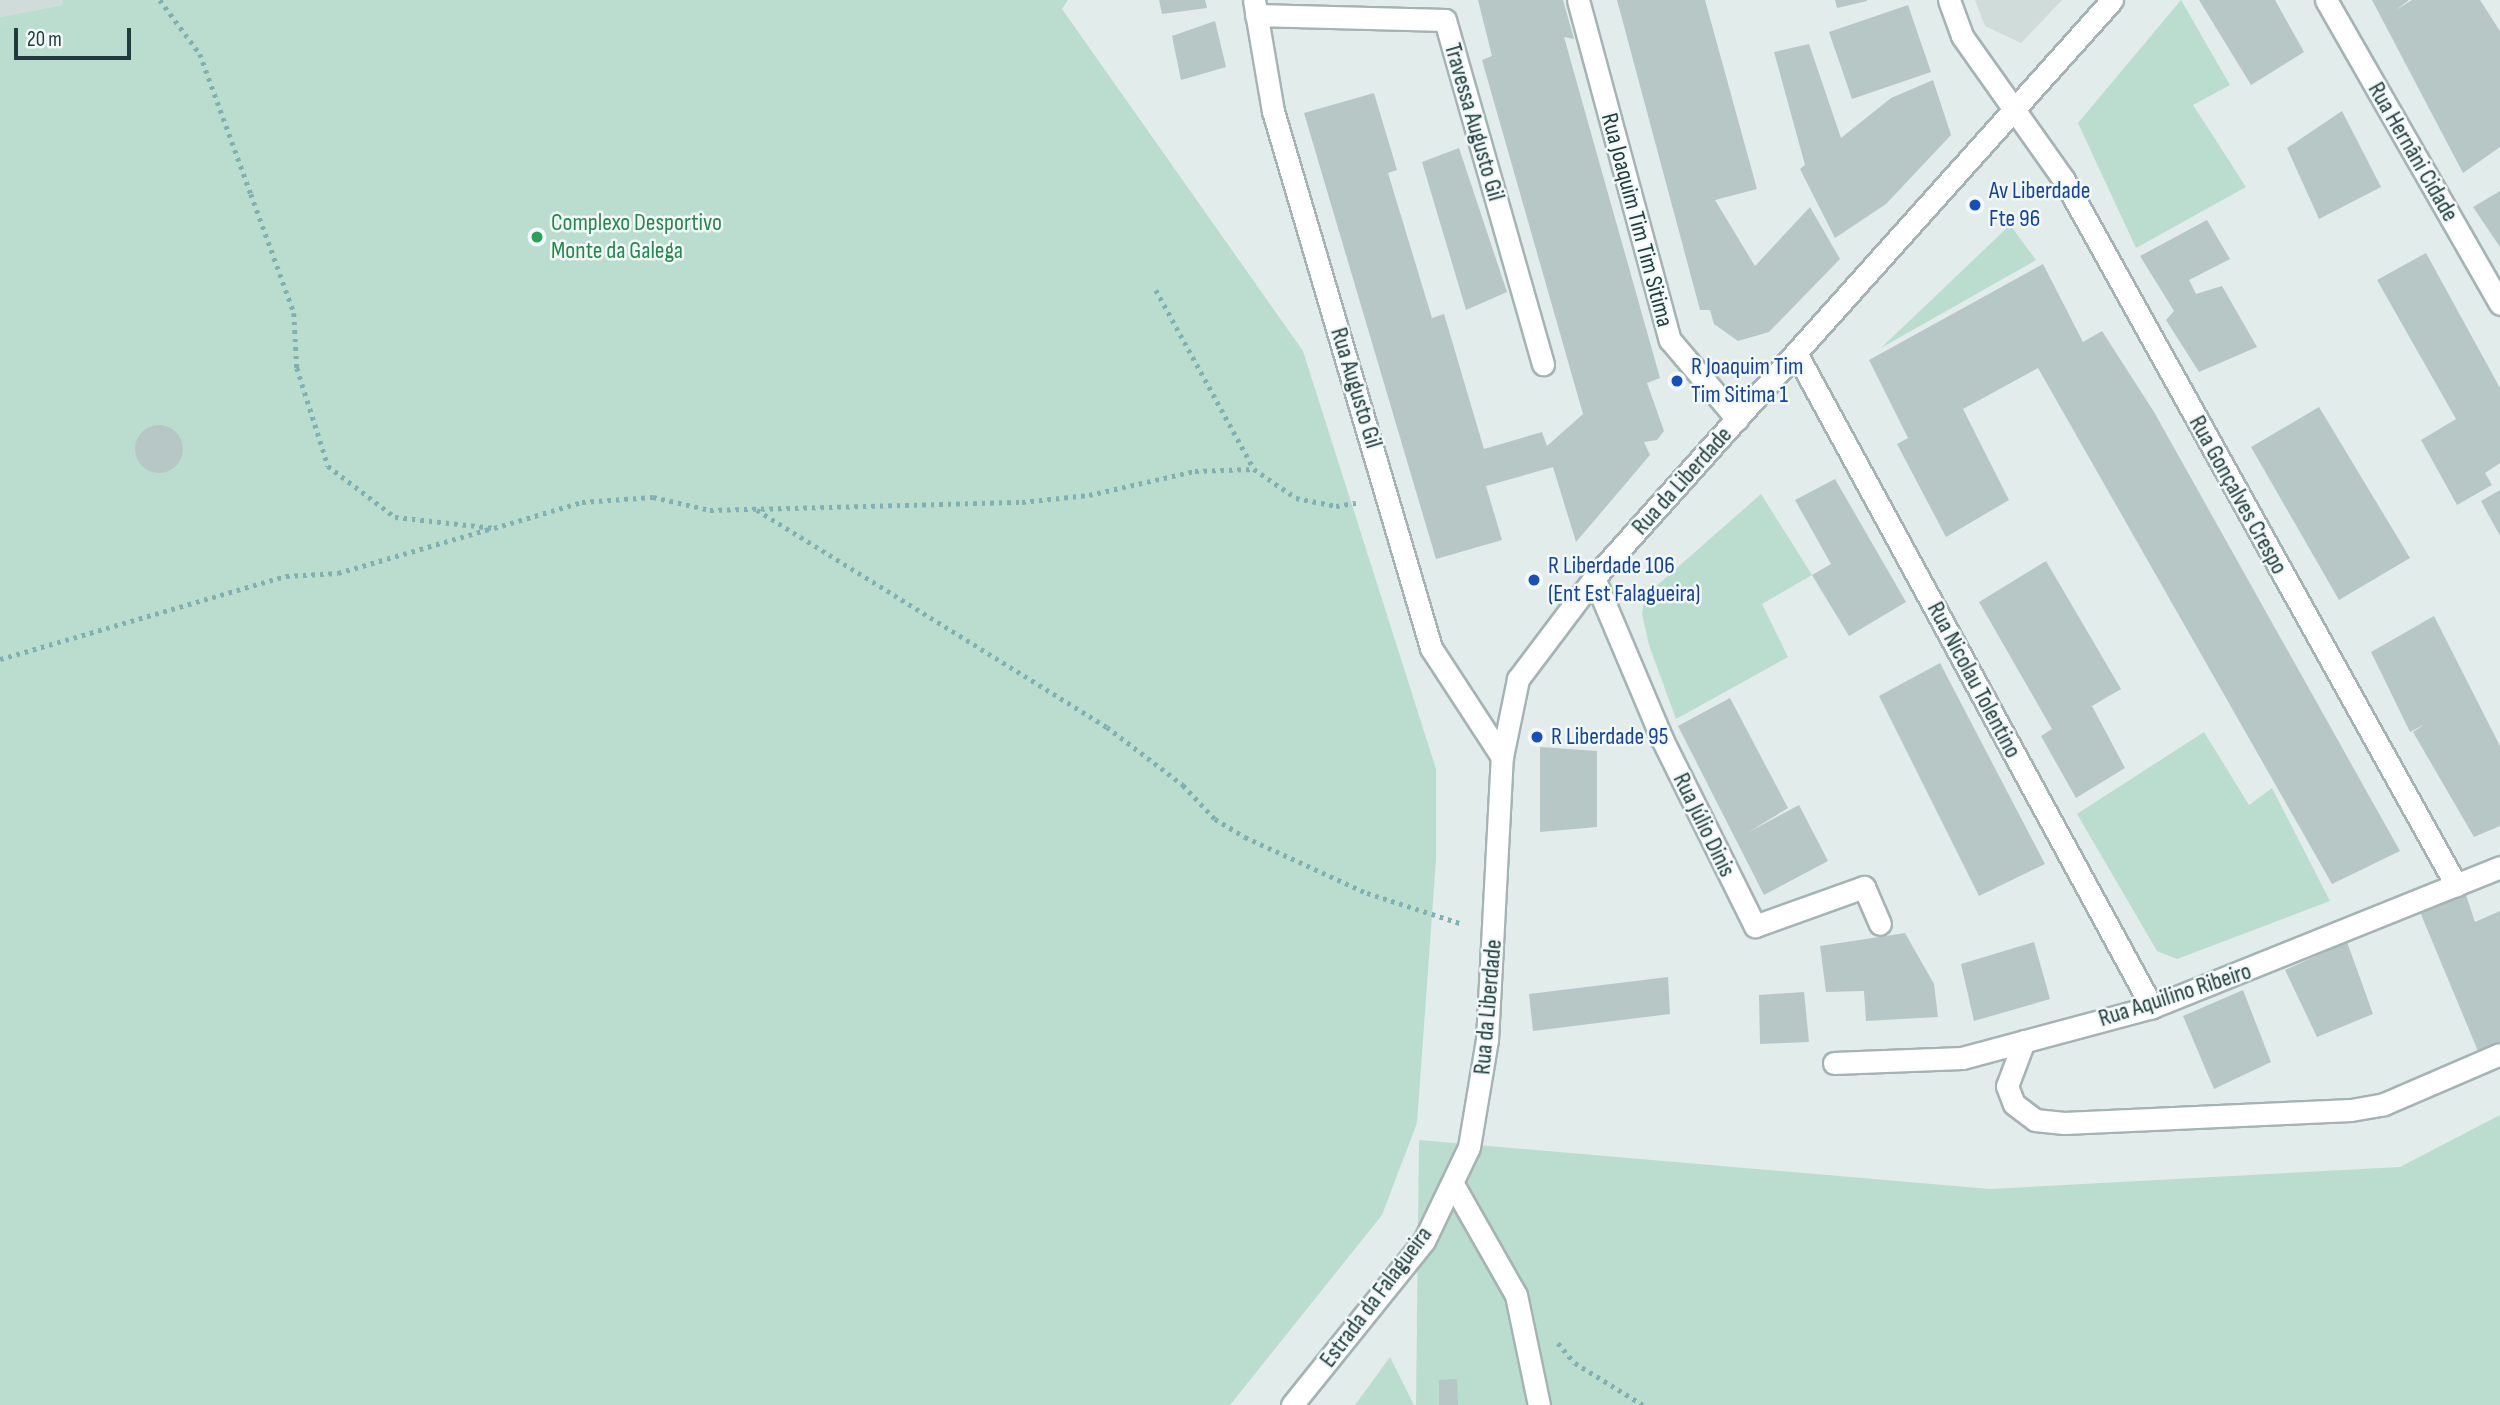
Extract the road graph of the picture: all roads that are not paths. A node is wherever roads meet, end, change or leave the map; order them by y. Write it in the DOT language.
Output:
graph roads {
  1 [pos="1578,0"];
  2 [pos="1950,0"];
  3 [pos="2112,0"];
  4 [pos="2326,0"];
  5 [pos="1255,8"];
  6 [pos="2014,109"];
  7 [pos="2500,304"];
  8 [pos="1796,353"];
  9 [pos="1543,364"];
  10 [pos="1737,419"];
  11 [pos="1594,578"];
  12 [pos="1502,757"];
  13 [pos="2500,867"];
  14 [pos="2456,885"];
  15 [pos="1880,924"];
  16 [pos="2152,1007"];
  17 [pos="2024,1041"];
  18 [pos="2500,1054"];
  19 [pos="1834,1063"];
  20 [pos="1454,1186"];
  21 [pos="1292,1405"];
  22 [pos="1539,1405"];
  1 -- 10 [label="street, Rua Joaquim Tim Tim Sitima"];
  2 -- 6 [label="street, Rua Gonçalves Crespo"];
  3 -- 6 [label="street, Rua da Liberdade"];
  4 -- 7 [label="street, Rua Hernâni Cidade"];
  5 -- 9 [label="street, Travessa Augusto Gil"];
  5 -- 12 [label="street, Rua Augusto Gil"];
  6 -- 8 [label="street, Rua da Liberdade"];
  6 -- 14 [label="street, Rua Gonçalves Crespo"];
  8 -- 10 [label="street, Rua da Liberdade"];
  8 -- 16 [label="street, Rua Nicolau Tolentino"];
  10 -- 11 [label="street, Rua da Liberdade"];
  11 -- 12 [label="street, Rua da Liberdade"];
  11 -- 15 [label="street, Rua Júlio Dinis"];
  12 -- 20 [label="street, Rua da Liberdade"];
  13 -- 14 [label="street, Rua Aquilino Ribeiro"];
  14 -- 16 [label="street, Rua Aquilino Ribeiro"];
  16 -- 17 [label="street, Rua Aquilino Ribeiro"];
  17 -- 18 [label="street"];
  17 -- 19 [label="street, Rua Aquilino Ribeiro"];
  20 -- 21 [label="street, Estrada da Falagueira"];
  20 -- 22 [label="street"];
}
